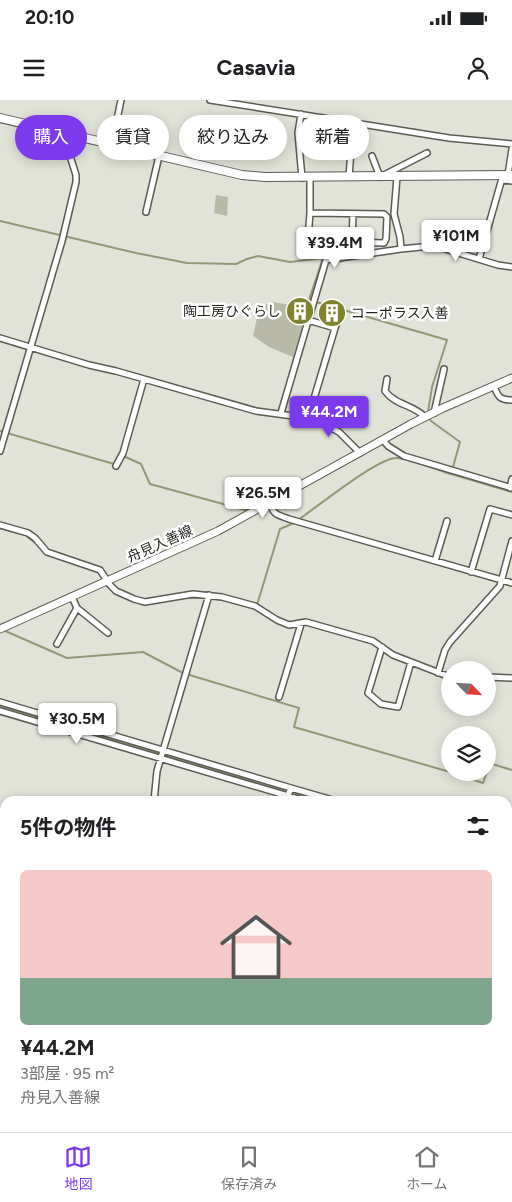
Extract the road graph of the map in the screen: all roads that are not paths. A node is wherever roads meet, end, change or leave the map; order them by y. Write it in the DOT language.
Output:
graph roads {
  1 [pos="121,100"];
  2 [pos="210,100"];
  3 [pos="301,114"];
  4 [pos="118,115"];
  5 [pos="307,115"];
  6 [pos="0,118"];
  7 [pos="15,121"];
  8 [pos="369,125"];
  9 [pos="512,144"];
  10 [pos="512,148"];
  11 [pos="427,153"];
  12 [pos="372,156"];
  13 [pos="169,158"];
  14 [pos="71,160"];
  15 [pos="158,160"];
  16 [pos="350,160"];
  17 [pos="349,177"];
  18 [pos="380,177"];
  19 [pos="397,177"];
  20 [pos="508,177"];
  21 [pos="306,178"];
  22 [pos="146,212"];
  23 [pos="310,213"];
  24 [pos="353,214"];
  25 [pos="327,242"];
  26 [pos="352,242"];
  27 [pos="401,249"];
  28 [pos="479,259"];
  29 [pos="326,260"];
  30 [pos="512,267"];
  31 [pos="340,311"];
  32 [pos="308,320"];
  33 [pos="335,328"];
  34 [pos="0,338"];
  35 [pos="31,347"];
  36 [pos="444,369"];
  37 [pos="512,378"];
  38 [pos="144,379"];
  39 [pos="387,379"];
  40 [pos="494,386"];
  41 [pos="512,400"];
  42 [pos="434,413"];
  43 [pos="281,414"];
  44 [pos="301,416"];
  45 [pos="425,417"];
  46 [pos="383,440"];
  47 [pos="0,451"];
  48 [pos="360,453"];
  49 [pos="116,466"];
  50 [pos="512,479"];
  51 [pos="511,488"];
  52 [pos="270,503"];
  53 [pos="512,514"];
  54 [pos="447,521"];
  55 [pos="0,525"];
  56 [pos="512,541"];
  57 [pos="435,561"];
  58 [pos="472,572"];
  59 [pos="501,580"];
  60 [pos="108,581"];
  61 [pos="512,583"];
  62 [pos="209,595"];
  63 [pos="72,597"];
  64 [pos="77,608"];
  65 [pos="301,624"];
  66 [pos="2,626"];
  67 [pos="108,633"];
  68 [pos="57,644"];
  69 [pos="382,647"];
  70 [pos="411,662"];
  71 [pos="438,673"];
  72 [pos="441,674"];
  73 [pos="496,677"];
  74 [pos="512,678"];
  75 [pos="279,697"];
  76 [pos="0,702"];
  77 [pos="0,711"];
  78 [pos="163,751"];
  79 [pos="161,759"];
  80 [pos="291,788"];
  81 [pos="154,796"];
  82 [pos="278,796"];
  83 [pos="288,796"];
  84 [pos="319,796"];
  1 -- 4 [label="street"];
  2 -- 3 [label="street"];
  3 -- 5 [label="street"];
  3 -- 21 [label="street"];
  6 -- 7 [label="main road"];
  8 -- 9 [label="street"];
  10 -- 20 [label="street"];
  11 -- 18 [label="street"];
  12 -- 18 [label="street"];
  13 -- 21 [label="main road"];
  14 -- 35 [label="street"];
  15 -- 22 [label="street"];
  16 -- 17 [label="street"];
  17 -- 18 [label="main road"];
  17 -- 21 [label="main road"];
  18 -- 19 [label="main road"];
  19 -- 20 [label="main road"];
  19 -- 27 [label="street"];
  20 -- 28 [label="street"];
  21 -- 23 [label="street"];
  23 -- 24 [label="street"];
  23 -- 25 [label="street"];
  24 -- 26 [label="street"];
  24 -- 26 [label="street"];
  25 -- 26 [label="street"];
  25 -- 29 [label="street"];
  27 -- 28 [label="street"];
  27 -- 29 [label="street"];
  28 -- 30 [label="street"];
  29 -- 32 [label="street"];
  31 -- 33 [label="street"];
  32 -- 33 [label="street"];
  32 -- 43 [label="street"];
  33 -- 44 [label="street"];
  34 -- 35 [label="street"];
  35 -- 38 [label="street"];
  35 -- 47 [label="street"];
  36 -- 42 [label="street"];
  37 -- 40 [label="main road, 舟見入善線"];
  38 -- 43 [label="street"];
  38 -- 49 [label="street"];
  39 -- 45 [label="street"];
  40 -- 41 [label="street"];
  40 -- 42 [label="main road, 舟見入善線"];
  42 -- 45 [label="main road, 舟見入善線"];
  43 -- 44 [label="street"];
  44 -- 48 [label="street"];
  45 -- 46 [label="main road, 舟見入善線"];
  46 -- 48 [label="main road, 舟見入善線"];
  46 -- 51 [label="street"];
  48 -- 52 [label="main road, 舟見入善線"];
  50 -- 51 [label="street"];
  52 -- 57 [label="street"];
  52 -- 60 [label="main road, 舟見入善線"];
  53 -- 58 [label="street"];
  54 -- 57 [label="street"];
  55 -- 60 [label="street"];
  56 -- 59 [label="street"];
  57 -- 58 [label="street"];
  58 -- 59 [label="street"];
  59 -- 61 [label="street"];
  59 -- 71 [label="street"];
  60 -- 62 [label="street"];
  60 -- 63 [label="main road, 舟見入善線"];
  62 -- 65 [label="street"];
  62 -- 78 [label="street"];
  63 -- 64 [label="street"];
  63 -- 66 [label="main road, 舟見入善線"];
  64 -- 67 [label="street"];
  64 -- 68 [label="street"];
  65 -- 69 [label="street"];
  65 -- 75 [label="street"];
  69 -- 70 [label="street"];
  69 -- 70 [label="street"];
  70 -- 71 [label="street"];
  71 -- 72 [label="street"];
  73 -- 74 [label="street"];
  76 -- 78 [label="street"];
  77 -- 79 [label="street"];
  78 -- 79 [label="street"];
  78 -- 80 [label="street"];
  79 -- 81 [label="street"];
  79 -- 82 [label="street"];
  80 -- 83 [label="street"];
  80 -- 84 [label="street"];
}
